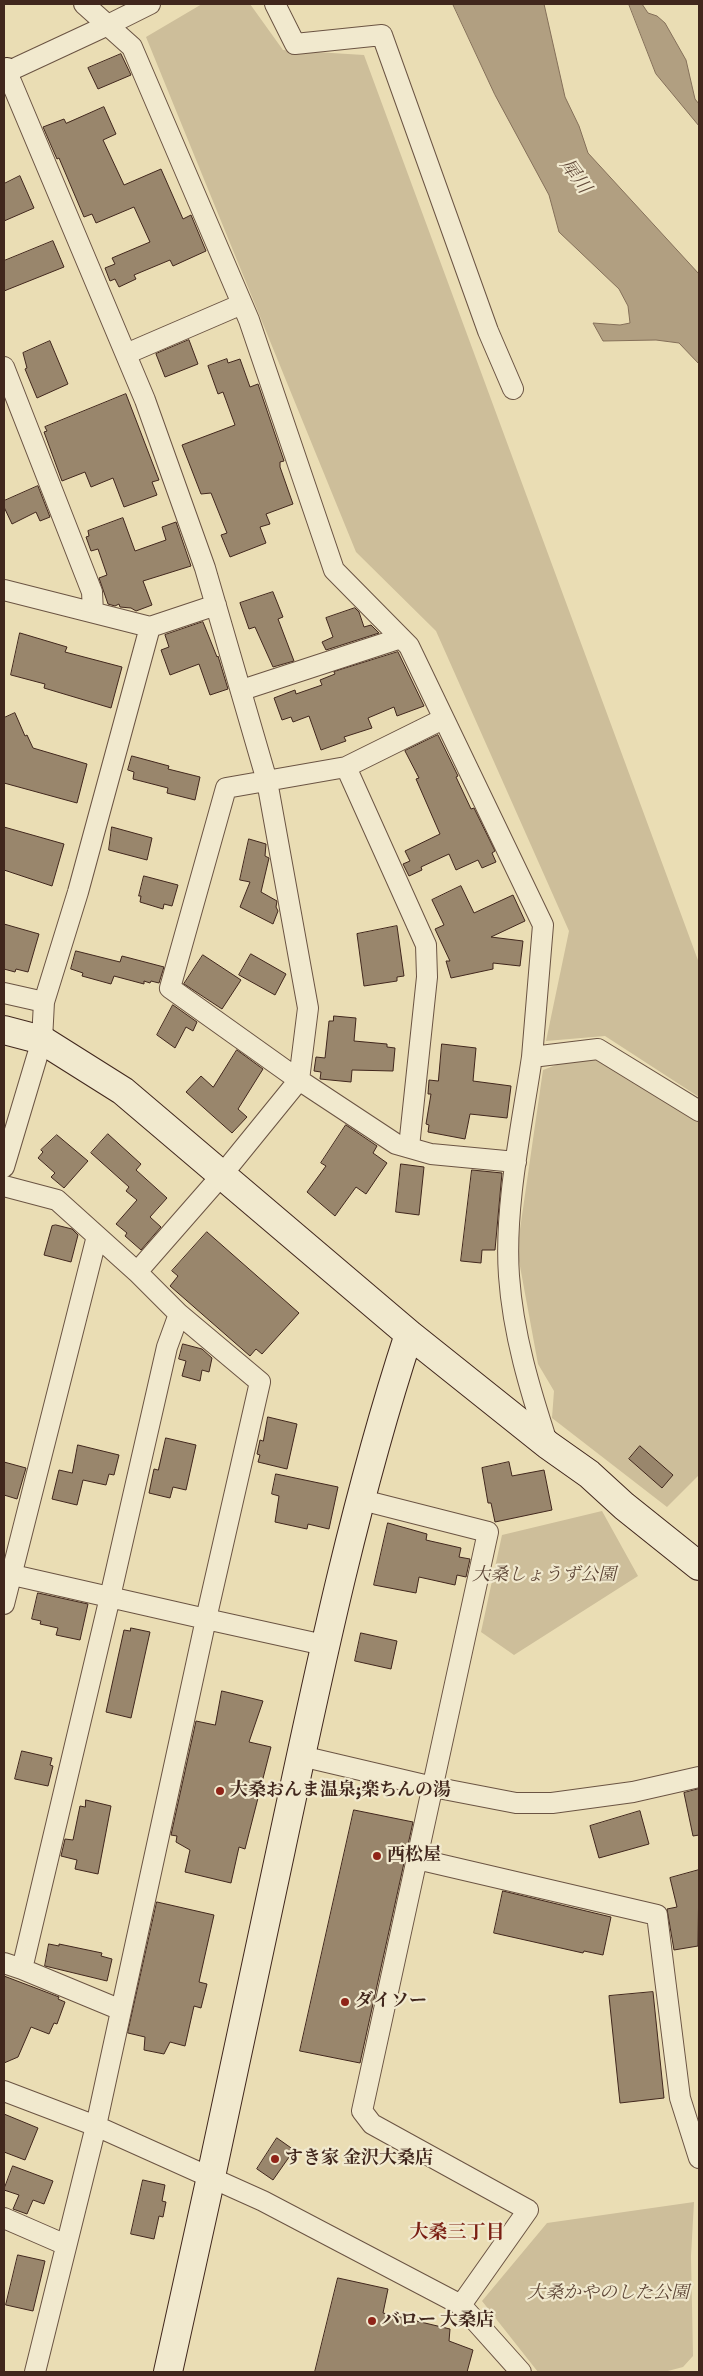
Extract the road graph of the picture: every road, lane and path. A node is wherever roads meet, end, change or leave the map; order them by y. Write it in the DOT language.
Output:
graph roads {
  1 [pos="84,4"];
  2 [pos="150,4"];
  3 [pos="275,4"];
  4 [pos="108,26"];
  5 [pos="5,70"];
  6 [pos="242,304"];
  7 [pos="126,354"];
  8 [pos="4,368"];
  9 [pos="513,389"];
  10 [pos="4,590"];
  11 [pos="216,605"];
  12 [pos="93,612"];
  13 [pos="150,626"];
  14 [pos="401,638"];
  15 [pos="242,690"];
  16 [pos="443,719"];
  17 [pos="346,767"];
  18 [pos="267,781"];
  19 [pos="4,993"];
  20 [pos="44,1002"];
  21 [pos="4,1030"];
  22 [pos="42,1040"];
  23 [pos="532,1057"];
  24 [pos="299,1080"];
  25 [pos="699,1111"];
  26 [pos="7,1140"];
  27 [pos="409,1147"];
  28 [pos="516,1162"];
  29 [pos="4,1167"];
  30 [pos="221,1176"];
  31 [pos="4,1186"];
  32 [pos="97,1236"];
  33 [pos="137,1272"];
  34 [pos="179,1314"];
  35 [pos="409,1334"];
  36 [pos="548,1446"];
  37 [pos="362,1500"];
  38 [pos="699,1566"];
  39 [pos="7,1574"];
  40 [pos="110,1598"];
  41 [pos="4,1604"];
  42 [pos="206,1619"];
  43 [pos="324,1645"];
  44 [pos="301,1756"];
  45 [pos="699,1777"];
  46 [pos="433,1787"];
  47 [pos="417,1859"];
  48 [pos="13,1966"];
  49 [pos="121,2010"];
  50 [pos="4,2091"];
  51 [pos="96,2126"];
  52 [pos="699,2158"];
  53 [pos="212,2178"];
  54 [pos="4,2218"];
  55 [pos="66,2245"];
  56 [pos="461,2305"];
  57 [pos="35,2372"];
  58 [pos="168,2372"];
  59 [pos="521,2372"];
  1 -- 4 [label="street"];
  2 -- 4 [label="street"];
  3 -- 9 [label="street"];
  4 -- 5 [label="street"];
  4 -- 6 [label="street"];
  5 -- 7 [label="street"];
  6 -- 7 [label="street"];
  6 -- 14 [label="street"];
  7 -- 11 [label="street"];
  8 -- 12 [label="street"];
  10 -- 12 [label="street"];
  11 -- 13 [label="street"];
  11 -- 15 [label="street"];
  12 -- 13 [label="street"];
  13 -- 20 [label="street"];
  14 -- 15 [label="street"];
  14 -- 16 [label="street"];
  15 -- 18 [label="street"];
  16 -- 17 [label="street"];
  16 -- 23 [label="street"];
  17 -- 18 [label="street"];
  17 -- 27 [label="street"];
  18 -- 24 [label="street"];
  18 -- 24 [label="street"];
  19 -- 20 [label="street"];
  20 -- 22 [label="street"];
  21 -- 22 [label="street"];
  22 -- 26 [label="street"];
  22 -- 30 [label="street"];
  23 -- 25 [label="street"];
  23 -- 28 [label="street"];
  24 -- 27 [label="street"];
  24 -- 30 [label="street"];
  26 -- 29 [label="street"];
  27 -- 28 [label="street"];
  28 -- 36 [label="street"];
  30 -- 33 [label="street"];
  30 -- 35 [label="street"];
  31 -- 32 [label="street"];
  32 -- 33 [label="street"];
  32 -- 39 [label="street"];
  33 -- 34 [label="street"];
  34 -- 40 [label="street"];
  34 -- 42 [label="street"];
  35 -- 36 [label="street"];
  35 -- 37 [label="street"];
  36 -- 38 [label="street"];
  37 -- 43 [label="street"];
  37 -- 46 [label="street"];
  39 -- 40 [label="street"];
  39 -- 41 [label="street"];
  40 -- 42 [label="street"];
  40 -- 48 [label="street"];
  42 -- 43 [label="street"];
  42 -- 49 [label="street"];
  43 -- 44 [label="street"];
  44 -- 46 [label="street"];
  44 -- 53 [label="street"];
  45 -- 46 [label="street"];
  46 -- 47 [label="street"];
  47 -- 52 [label="street"];
  47 -- 56 [label="street"];
  48 -- 49 [label="street"];
  49 -- 51 [label="street"];
  50 -- 51 [label="street"];
  51 -- 53 [label="street"];
  51 -- 55 [label="street"];
  53 -- 56 [label="street"];
  53 -- 58 [label="street"];
  54 -- 55 [label="street"];
  55 -- 57 [label="street"];
  56 -- 59 [label="street"];
}
